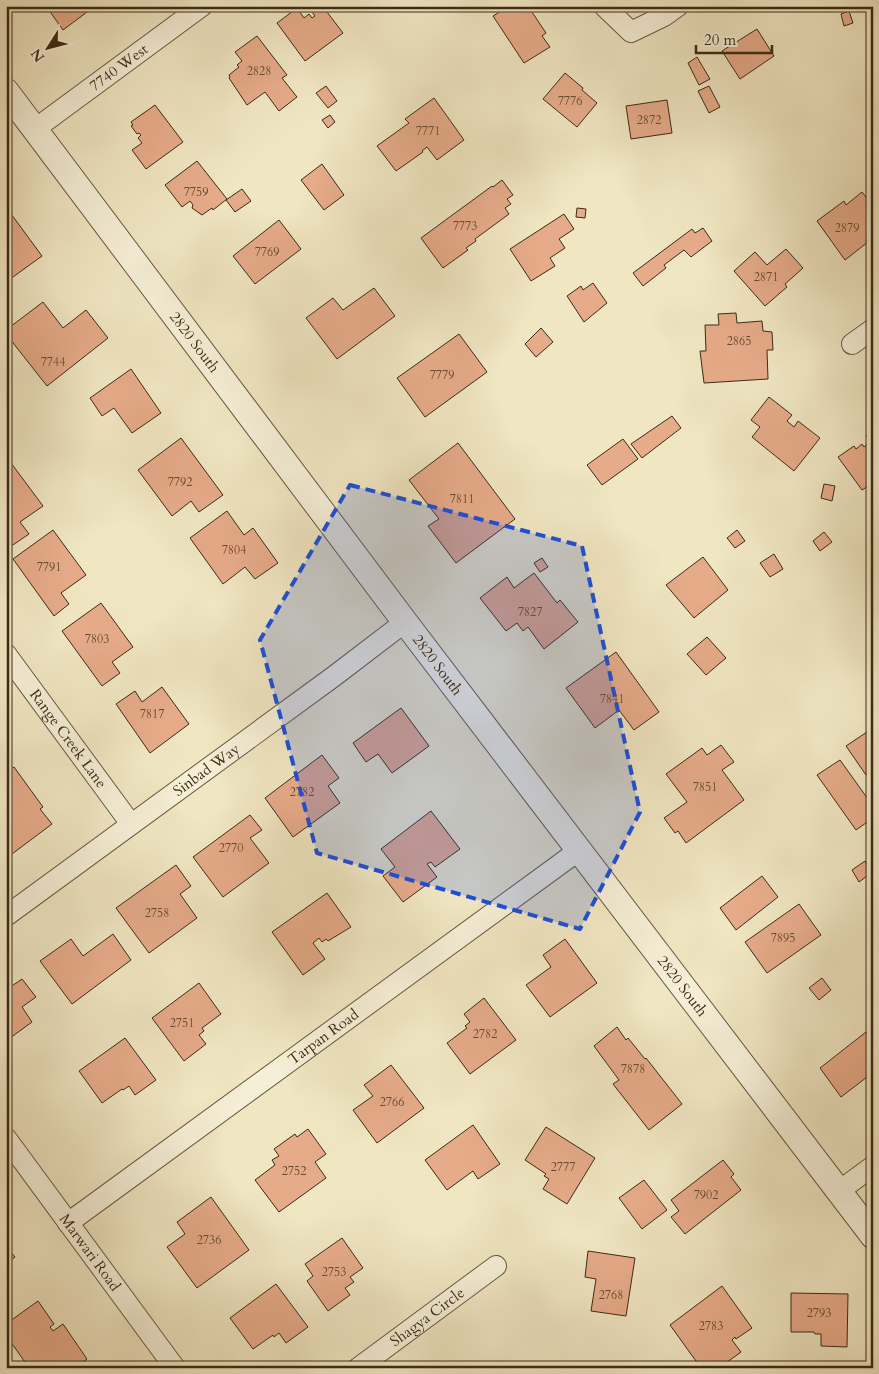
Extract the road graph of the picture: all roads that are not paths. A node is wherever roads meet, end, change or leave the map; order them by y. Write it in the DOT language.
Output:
graph roads {
  1 [pos="202,6"];
  2 [pos="604,6"];
  3 [pos="678,6"];
  4 [pos="6,91"];
  5 [pos="35,129"];
  6 [pos="873,329"];
  7 [pos="852,344"];
  8 [pos="405,622"];
  9 [pos="6,654"];
  10 [pos="131,824"];
  11 [pos="578,851"];
  12 [pos="6,916"];
  13 [pos="6,1138"];
  14 [pos="873,1166"];
  15 [pos="839,1191"];
  16 [pos="68,1223"];
  17 [pos="873,1236"];
  18 [pos="496,1266"];
  19 [pos="175,1368"];
  20 [pos="358,1368"];
  1 -- 5 [label="street, 7740 West"];
  2 -- 3 [label="street"];
  4 -- 5 [label="street, 2820 South"];
  5 -- 8 [label="street, 2820 South"];
  6 -- 7 [label="street"];
  8 -- 10 [label="street, Sinbad Way"];
  8 -- 11 [label="street, 2820 South"];
  9 -- 10 [label="street, Range Creek Lane"];
  10 -- 12 [label="street, Sinbad Way"];
  11 -- 15 [label="street, 2820 South"];
  11 -- 16 [label="street, Tarpan Road"];
  13 -- 16 [label="street, Marwari Road"];
  14 -- 15 [label="street"];
  15 -- 17 [label="street, 2820 South"];
  16 -- 19 [label="street, Marwari Road"];
  18 -- 20 [label="street, Shagya Circle"];
}
